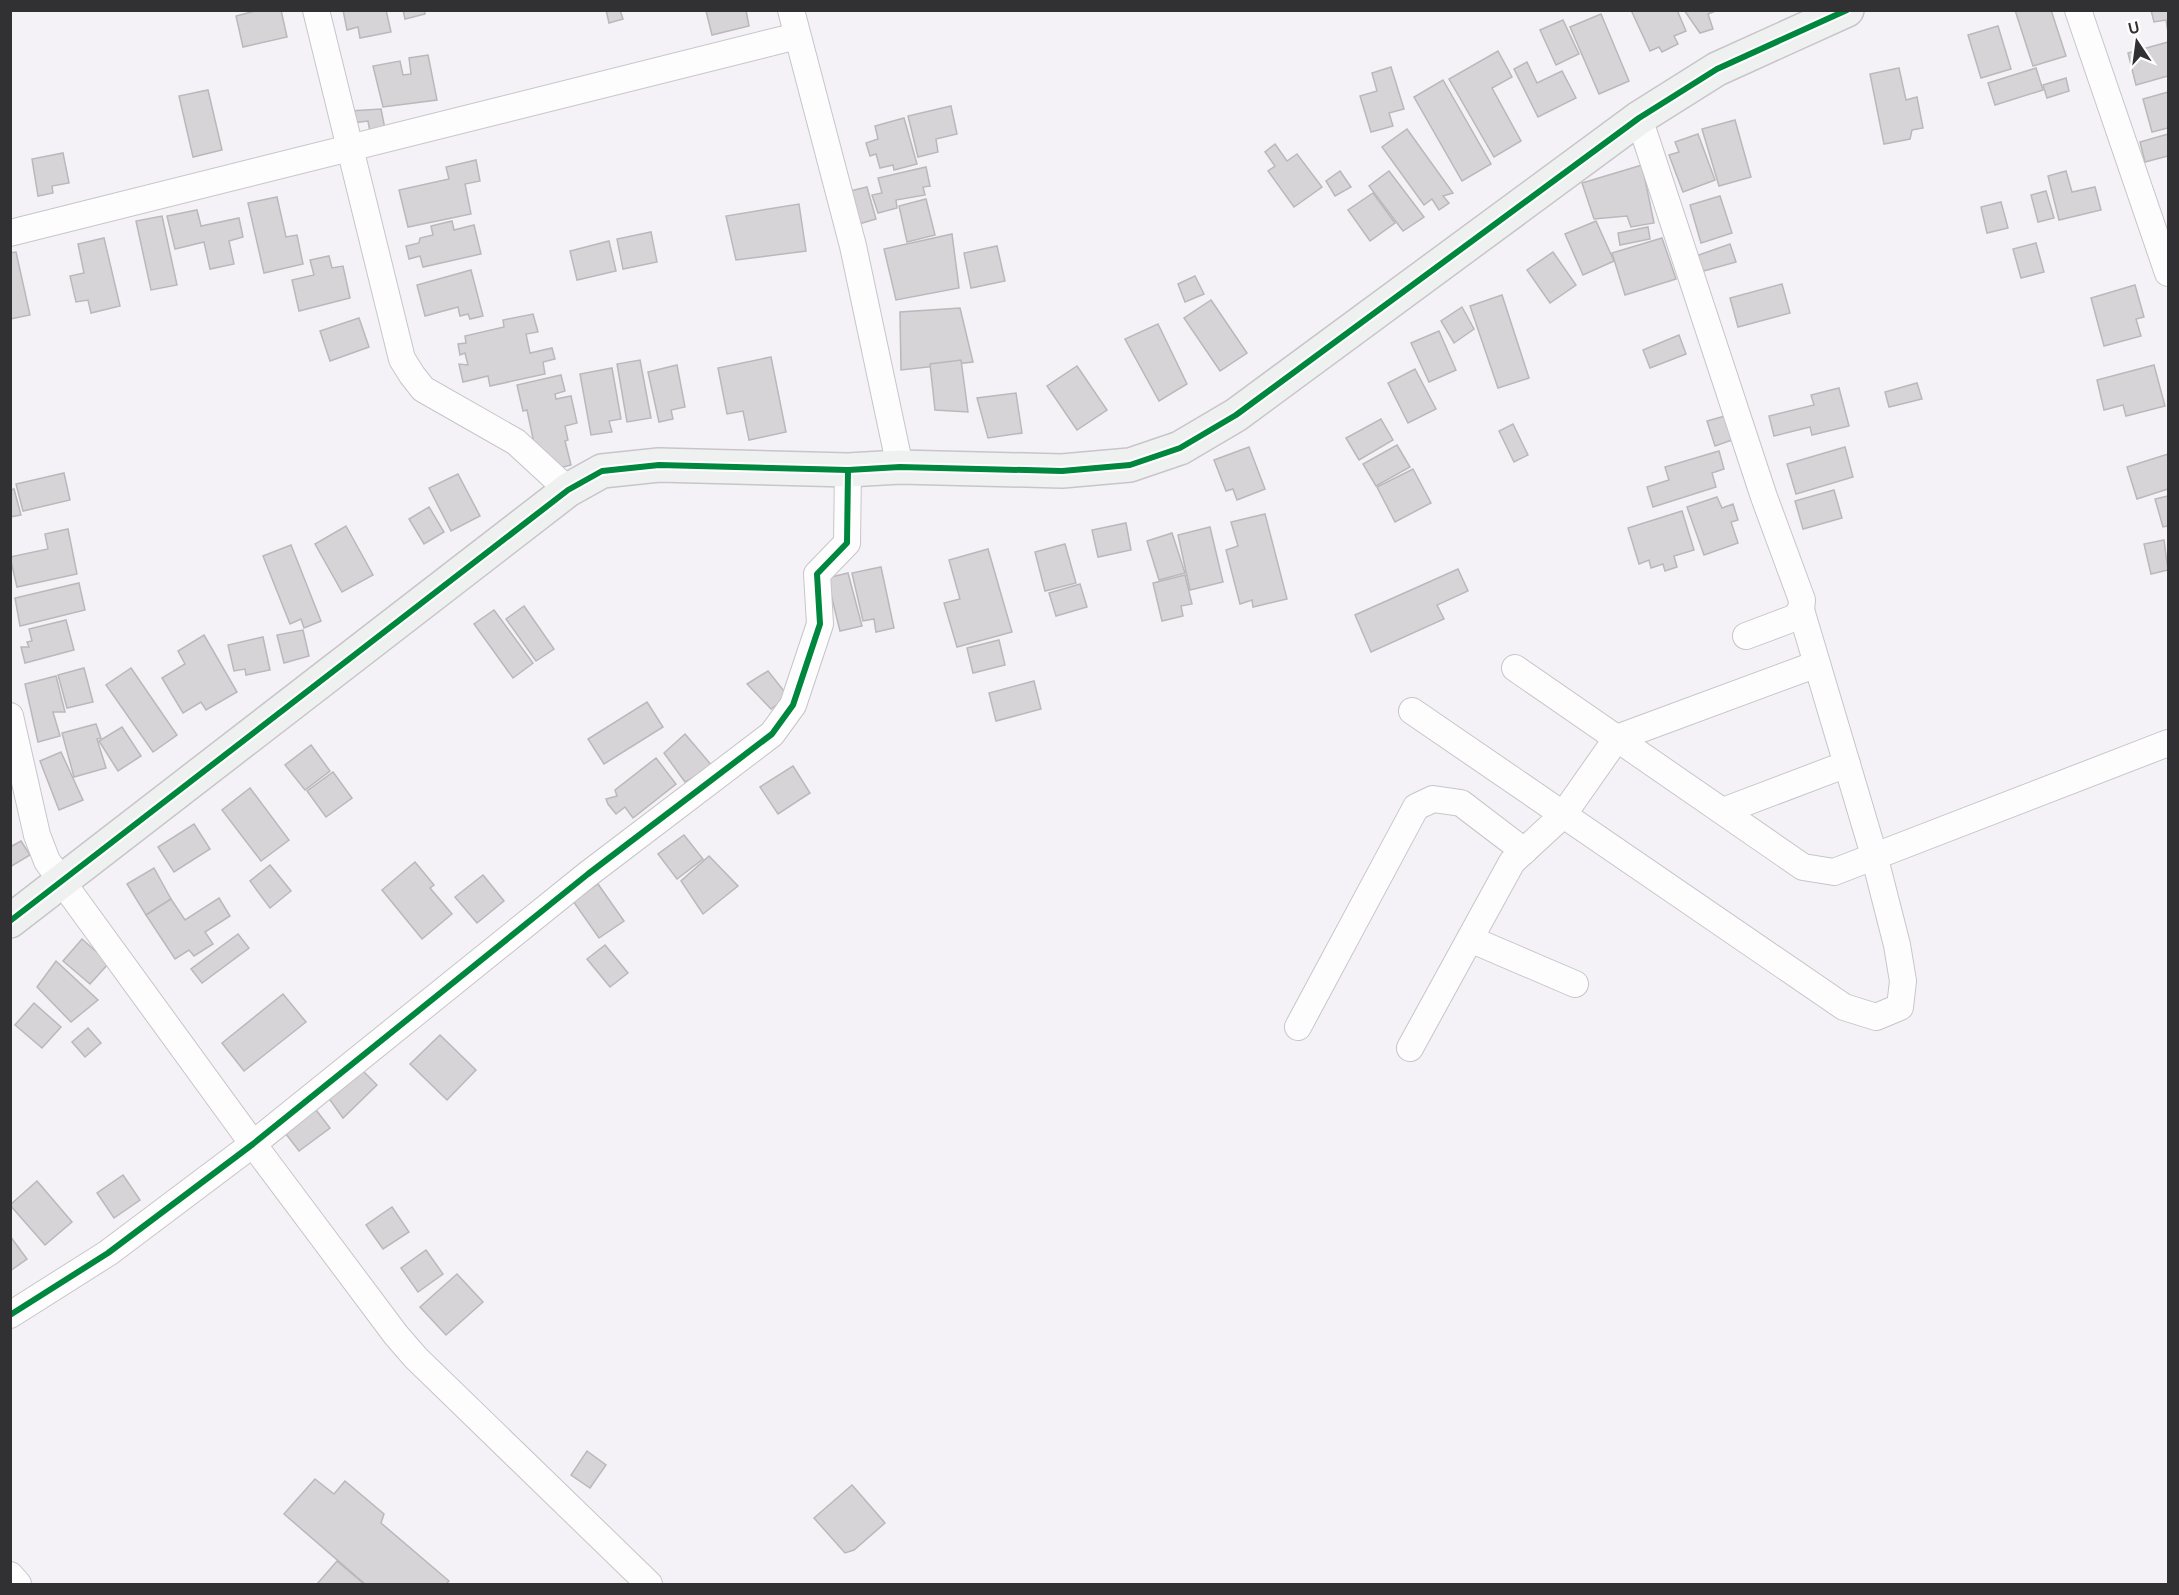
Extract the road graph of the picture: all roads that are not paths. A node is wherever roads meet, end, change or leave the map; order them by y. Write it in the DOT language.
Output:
graph roads {
  1 [pos="316,10"];
  2 [pos="791,10"];
  3 [pos="1847,10"];
  4 [pos="2078,10"];
  5 [pos="797,36"];
  6 [pos="1639,118"];
  7 [pos="350,148"];
  8 [pos="10,232"];
  9 [pos="2169,273"];
  10 [pos="900,466"];
  11 [pos="848,470"];
  12 [pos="568,489"];
  13 [pos="1801,610"];
  14 [pos="1746,636"];
  15 [pos="1817,664"];
  16 [pos="1515,668"];
  17 [pos="1412,711"];
  18 [pos="10,716"];
  19 [pos="1617,738"];
  20 [pos="2169,743"];
  21 [pos="1847,764"];
  22 [pos="1723,811"];
  23 [pos="1563,815"];
  24 [pos="1524,852"];
  25 [pos="1874,855"];
  26 [pos="61,883"];
  27 [pos="10,921"];
  28 [pos="1470,939"];
  29 [pos="1575,984"];
  30 [pos="1298,1027"];
  31 [pos="1410,1048"];
  32 [pos="253,1144"];
  33 [pos="10,1315"];
  34 [pos="10,1575"];
  35 [pos="18,1584"];
  36 [pos="650,1584"];
  1 -- 7 [label="street"];
  2 -- 5 [label="street"];
  3 -- 6 [label="street"];
  4 -- 9 [label="street"];
  5 -- 7 [label="street"];
  5 -- 10 [label="street"];
  6 -- 10 [label="street"];
  6 -- 13 [label="street"];
  7 -- 8 [label="street"];
  7 -- 12 [label="street"];
  10 -- 11 [label="street"];
  11 -- 12 [label="street"];
  11 -- 32 [label="street"];
  12 -- 26 [label="street"];
  13 -- 14 [label="street"];
  13 -- 15 [label="street"];
  15 -- 19 [label="street"];
  15 -- 21 [label="street"];
  16 -- 19 [label="street"];
  17 -- 23 [label="street"];
  18 -- 26 [label="street"];
  19 -- 22 [label="street"];
  19 -- 23 [label="street"];
  20 -- 25 [label="street"];
  21 -- 22 [label="street"];
  21 -- 25 [label="street"];
  22 -- 25 [label="street"];
  23 -- 24 [label="street"];
  23 -- 25 [label="street"];
  24 -- 28 [label="street"];
  24 -- 30 [label="street"];
  26 -- 27 [label="street"];
  26 -- 32 [label="street"];
  28 -- 29 [label="street"];
  28 -- 31 [label="street"];
  32 -- 33 [label="street"];
  32 -- 36 [label="street"];
  34 -- 35 [label="street"];
}
